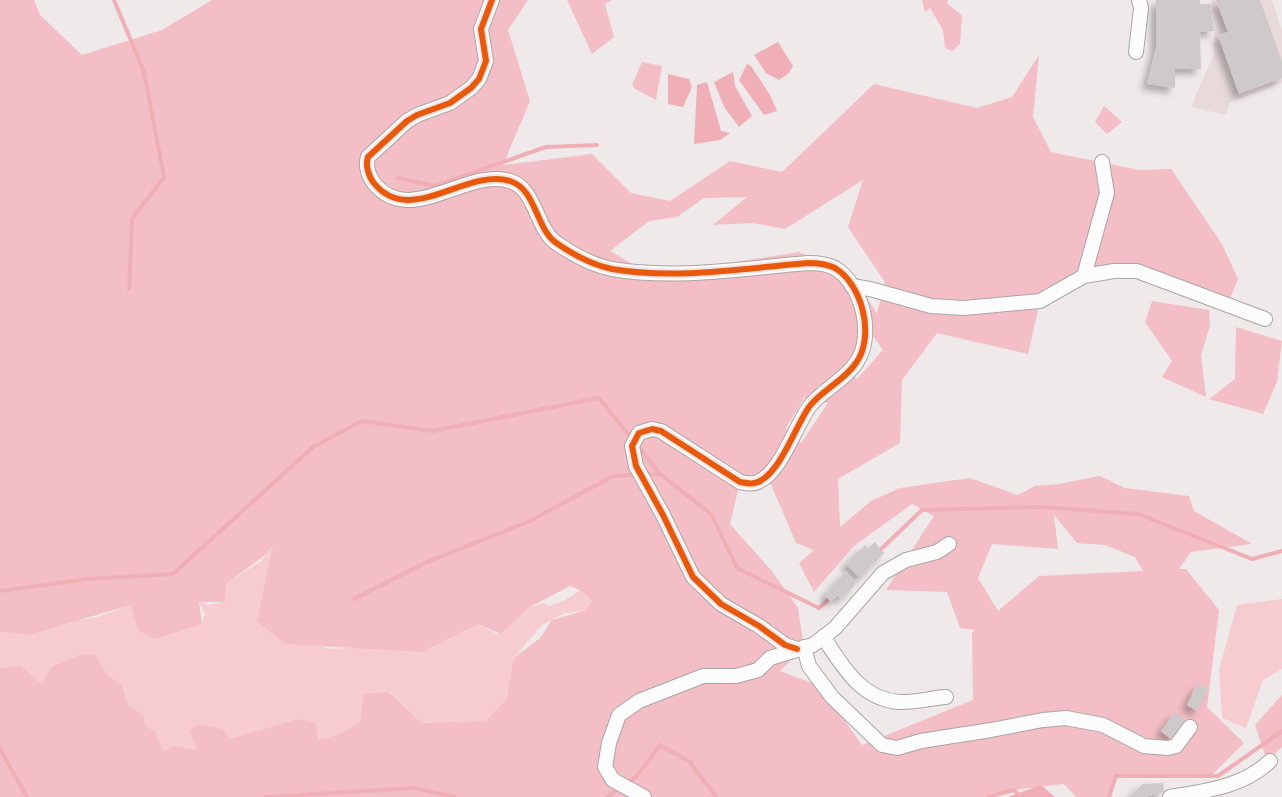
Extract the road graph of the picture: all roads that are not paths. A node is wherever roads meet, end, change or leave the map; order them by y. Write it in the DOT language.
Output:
graph roads {
  1 [pos="492,0"];
  2 [pos="1139,0"];
  3 [pos="1136,52"];
  4 [pos="1102,162"];
  5 [pos="1084,276"];
  6 [pos="852,286"];
  7 [pos="1265,319"];
  8 [pos="949,544"];
  9 [pos="823,637"];
  10 [pos="800,648"];
  11 [pos="946,697"];
  12 [pos="1190,727"];
  13 [pos="1270,761"];
  14 [pos="644,797"];
  15 [pos="1170,797"];
  1 -- 6 [label="street"];
  2 -- 3 [label="street"];
  4 -- 5 [label="street"];
  5 -- 6 [label="street"];
  5 -- 7 [label="street"];
  6 -- 10 [label="street"];
  8 -- 9 [label="street"];
  9 -- 10 [label="street"];
  9 -- 11 [label="street"];
  10 -- 12 [label="street"];
  10 -- 14 [label="street"];
  13 -- 15 [label="street"];
}
